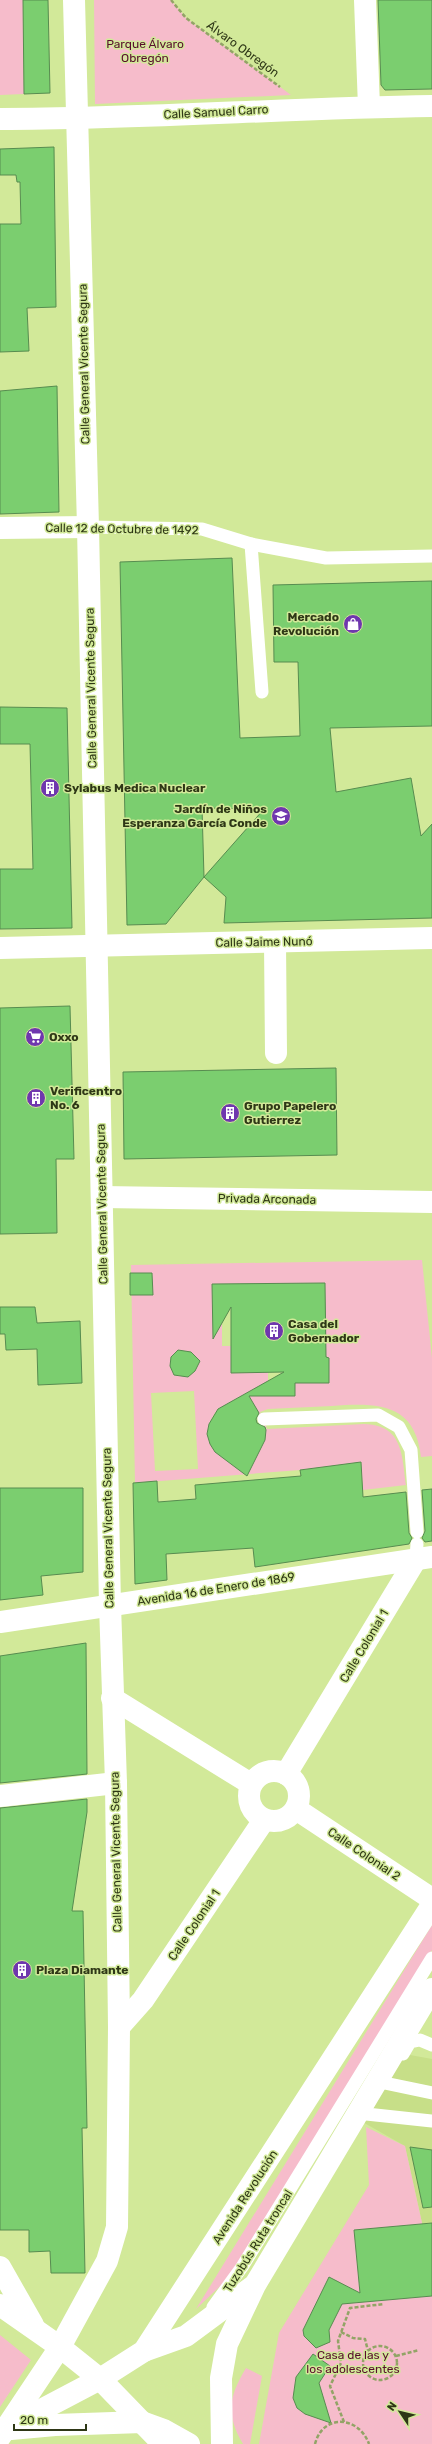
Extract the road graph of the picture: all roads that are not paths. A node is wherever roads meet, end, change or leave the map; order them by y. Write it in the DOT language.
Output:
graph roads {
  1 [pos="74,0"];
  2 [pos="365,0"];
  3 [pos="432,106"];
  4 [pos="369,107"];
  5 [pos="0,119"];
  6 [pos="79,119"];
  7 [pos="88,527"];
  8 [pos="0,528"];
  9 [pos="251,544"];
  10 [pos="432,556"];
  11 [pos="262,692"];
  12 [pos="432,938"];
  13 [pos="276,942"];
  14 [pos="96,947"];
  15 [pos="0,948"];
  16 [pos="276,1053"];
  17 [pos="102,1197"];
  18 [pos="432,1202"];
  19 [pos="264,1419"];
  20 [pos="420,1548"];
  21 [pos="110,1605"];
  22 [pos="0,1622"];
  23 [pos="112,1698"];
  24 [pos="286,1774"];
  25 [pos="116,1783"];
  26 [pos="251,1784"];
  27 [pos="0,1796"];
  28 [pos="296,1809"];
  29 [pos="264,1820"];
  30 [pos="432,1899"];
  31 [pos="432,1904"];
  32 [pos="432,1958"];
  33 [pos="432,1990"];
  34 [pos="119,2027"];
  35 [pos="432,2045"];
  36 [pos="375,2081"];
  37 [pos="432,2093"];
  38 [pos="357,2113"];
  39 [pos="432,2121"];
  40 [pos="0,2267"];
  41 [pos="255,2284"];
  42 [pos="0,2305"];
  43 [pos="35,2329"];
  44 [pos="186,2336"];
  45 [pos="60,2347"];
  46 [pos="144,2351"];
  47 [pos="104,2383"];
  48 [pos="142,2422"];
  49 [pos="1,2433"];
  50 [pos="163,2444"];
  51 [pos="189,2444"];
  52 [pos="222,2444"];
  1 -- 6 [label="street, Calle General Vicente Segura"];
  2 -- 4 [label="street"];
  3 -- 4 [label="street, Calle Samuel Carro"];
  4 -- 6 [label="street, Calle Samuel Carro"];
  5 -- 6 [label="street, Calle Samuel Carro"];
  6 -- 7 [label="street, Calle General Vicente Segura"];
  7 -- 8 [label="street, Calle 12 de Octubre de 1492"];
  7 -- 9 [label="lane, Calle 12 de Octubre de 1492"];
  7 -- 14 [label="street, Calle General Vicente Segura"];
  9 -- 10 [label="lane, Calle 12 de Octubre de 1492"];
  9 -- 11 [label="lane"];
  12 -- 13 [label="street, Calle Jaime Nunó"];
  13 -- 14 [label="street, Calle Jaime Nunó"];
  13 -- 16 [label="street"];
  14 -- 15 [label="street, Calle Jaime Nunó"];
  14 -- 17 [label="street, Calle General Vicente Segura"];
  17 -- 18 [label="street, Privada Arconada"];
  17 -- 21 [label="street, Calle General Vicente Segura"];
  19 -- 20 [label="lane"];
  20 -- 21 [label="street, Avenida 16 de Enero de 1869"];
  20 -- 24 [label="street, Calle Colonial 1"];
  21 -- 22 [label="street, Avenida 16 de Enero de 1869"];
  21 -- 23 [label="street, Calle General Vicente Segura"];
  23 -- 25 [label="street, Calle General Vicente Segura"];
  23 -- 26 [label="street"];
  24 -- 26 [label="street"];
  24 -- 28 [label="street"];
  25 -- 27 [label="street"];
  25 -- 34 [label="street, Calle General Vicente Segura"];
  26 -- 29 [label="street"];
  28 -- 29 [label="street"];
  28 -- 30 [label="street, Calle Colonial 2"];
  29 -- 34 [label="street, Calle Colonial 1"];
  31 -- 46 [label="street, Avenida Revolución"];
  32 -- 44 [label="lane, Tuzobús Ruta troncal"];
  33 -- 36 [label="street"];
  34 -- 45 [label="street, Calle General Vicente Segura"];
  35 -- 36 [label="lane"];
  36 -- 37 [label="lane"];
  36 -- 38 [label="street"];
  38 -- 39 [label="lane"];
  38 -- 41 [label="street"];
  40 -- 43 [label="street"];
  41 -- 44 [label="street"];
  41 -- 52 [label="street"];
  42 -- 43 [label="street"];
  43 -- 45 [label="street"];
  44 -- 46 [label="street"];
  44 -- 47 [label="lane, Tuzobús Ruta troncal"];
  45 -- 47 [label="street"];
  45 -- 49 [label="street, Calle General Vicente Segura"];
  46 -- 47 [label="street, Avenida Revolución"];
  47 -- 48 [label="street"];
  47 -- 49 [label="street, Avenida Revolución"];
  48 -- 49 [label="street"];
  48 -- 50 [label="street"];
  48 -- 51 [label="street"];
}
